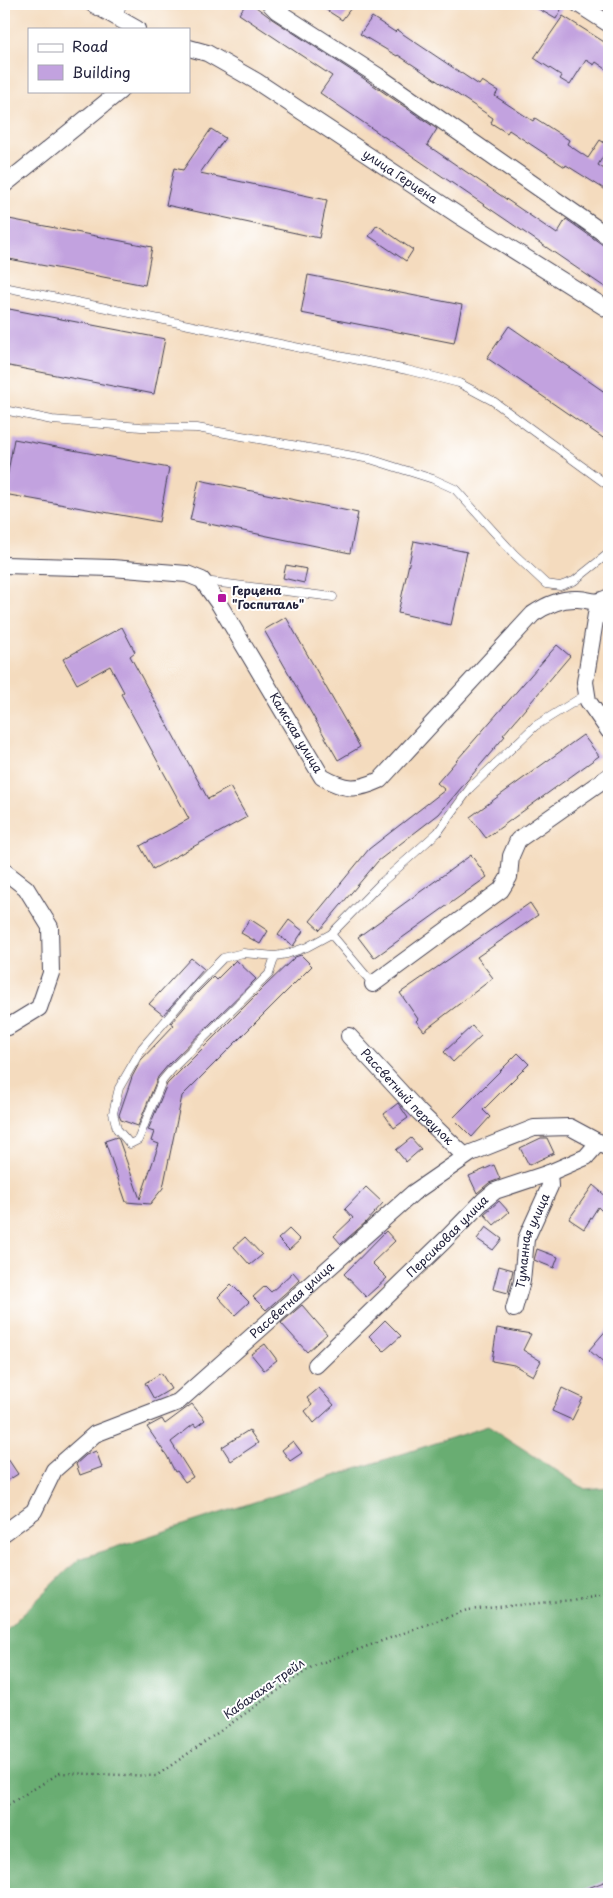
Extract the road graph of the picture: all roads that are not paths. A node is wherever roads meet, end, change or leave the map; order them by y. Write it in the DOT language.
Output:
graph roads {
  1 [pos="93,4"];
  2 [pos="270,4"];
  3 [pos="578,4"];
  4 [pos="120,11"];
  5 [pos="609,24"];
  6 [pos="136,28"];
  7 [pos="190,48"];
  8 [pos="119,92"];
  9 [pos="4,185"];
  10 [pos="609,237"];
  11 [pos="4,287"];
  12 [pos="609,310"];
  13 [pos="4,410"];
  14 [pos="609,486"];
  15 [pos="609,553"];
  16 [pos="4,565"];
  17 [pos="202,580"];
  18 [pos="333,597"];
  19 [pos="604,600"];
  20 [pos="587,694"];
  21 [pos="609,731"];
  22 [pos="609,776"];
  23 [pos="4,871"];
  24 [pos="331,934"];
  25 [pos="275,956"];
  26 [pos="373,984"];
  27 [pos="6,1032"];
  28 [pos="349,1036"];
  29 [pos="604,1145"];
  30 [pos="465,1156"];
  31 [pos="548,1173"];
  32 [pos="514,1309"];
  33 [pos="316,1365"];
  34 [pos="4,1534"];
  1 -- 4 [label="street"];
  2 -- 10 [label="street"];
  3 -- 5 [label="street"];
  4 -- 6 [label="street"];
  7 -- 12 [label="street, улица Герцена"];
  8 -- 9 [label="street"];
  11 -- 14 [label="lane"];
  13 -- 15 [label="lane"];
  16 -- 17 [label="street"];
  17 -- 18 [label="lane"];
  17 -- 19 [label="street, Камская улица"];
  19 -- 20 [label="street, Камская улица"];
  20 -- 21 [label="street, Камская улица"];
  20 -- 24 [label="lane"];
  22 -- 26 [label="street"];
  23 -- 27 [label="street"];
  24 -- 25 [label="lane"];
  24 -- 26 [label="lane"];
  25 -- 25 [label="lane"];
  28 -- 30 [label="street, Рассветный переулок"];
  29 -- 30 [label="street, Рассветная улица"];
  29 -- 31 [label="street, Персиковая улица"];
  30 -- 34 [label="street, Рассветная улица"];
  31 -- 32 [label="street, Туманная улица"];
  31 -- 33 [label="street, Персиковая улица"];
}
